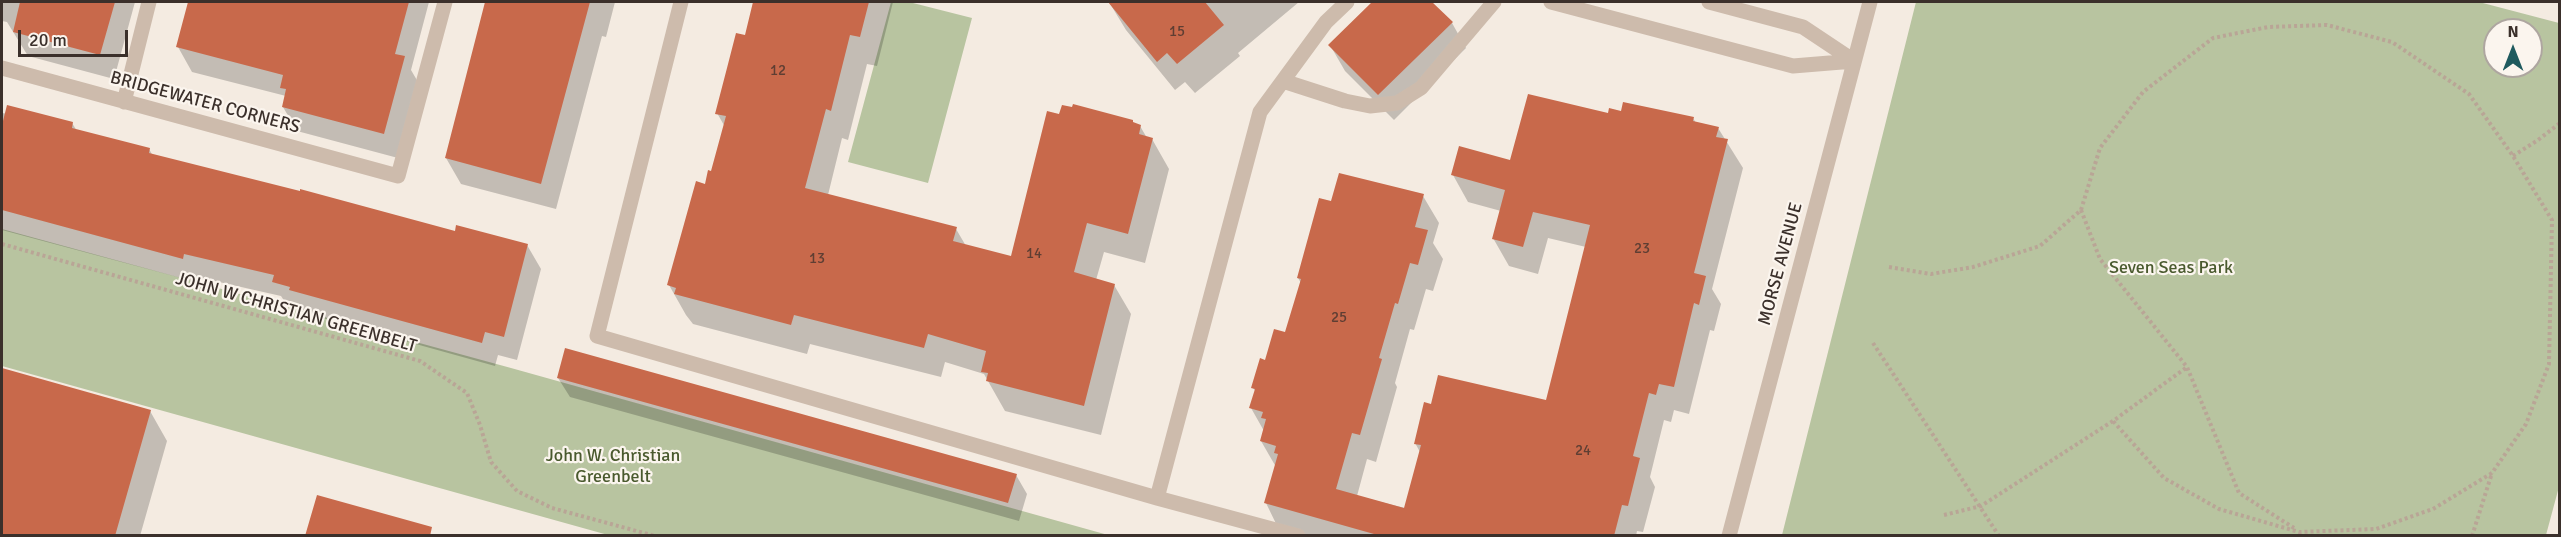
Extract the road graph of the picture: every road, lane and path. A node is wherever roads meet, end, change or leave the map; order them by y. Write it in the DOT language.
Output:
graph roads {
  1 [pos="149,2"];
  2 [pos="445,2"];
  3 [pos="681,2"];
  4 [pos="1347,2"];
  5 [pos="1494,2"];
  6 [pos="1551,2"];
  7 [pos="1709,2"];
  8 [pos="1870,2"];
  9 [pos="1854,61"];
  10 [pos="2,68"];
  11 [pos="1283,81"];
  12 [pos="124,102"];
  13 [pos="2559,123"];
  14 [pos="2513,156"];
  15 [pos="2081,210"];
  16 [pos="2,244"];
  17 [pos="1889,267"];
  18 [pos="1873,343"];
  19 [pos="2187,367"];
  20 [pos="2113,421"];
  21 [pos="2492,472"];
  22 [pos="1157,498"];
  23 [pos="1981,506"];
  24 [pos="1944,515"];
  25 [pos="2299,532"];
  26 [pos="655,536"];
  27 [pos="1298,536"];
  28 [pos="1729,536"];
  29 [pos="2000,536"];
  30 [pos="2304,536"];
  31 [pos="2472,536"];
  1 -- 12 [label="street"];
  2 -- 12 [label="street, BRIDGEWATER CORNERS"];
  3 -- 22 [label="street"];
  4 -- 11 [label="street"];
  5 -- 11 [label="street"];
  6 -- 9 [label="street"];
  7 -- 9 [label="street"];
  8 -- 9 [label="street, MORSE AVENUE"];
  9 -- 28 [label="street, MORSE AVENUE"];
  10 -- 12 [label="street, BRIDGEWATER CORNERS"];
  11 -- 22 [label="street"];
  13 -- 14 [label="path"];
  14 -- 15 [label="path"];
  14 -- 21 [label="path"];
  15 -- 17 [label="path"];
  15 -- 19 [label="path"];
  16 -- 26 [label="path, JOHN W CHRISTIAN GREENBELT"];
  18 -- 23 [label="path"];
  19 -- 20 [label="path"];
  19 -- 25 [label="path"];
  20 -- 23 [label="path"];
  20 -- 25 [label="path"];
  21 -- 25 [label="path"];
  21 -- 31 [label="path"];
  22 -- 27 [label="street"];
  23 -- 24 [label="path"];
  23 -- 29 [label="path"];
  25 -- 30 [label="path"];
}
